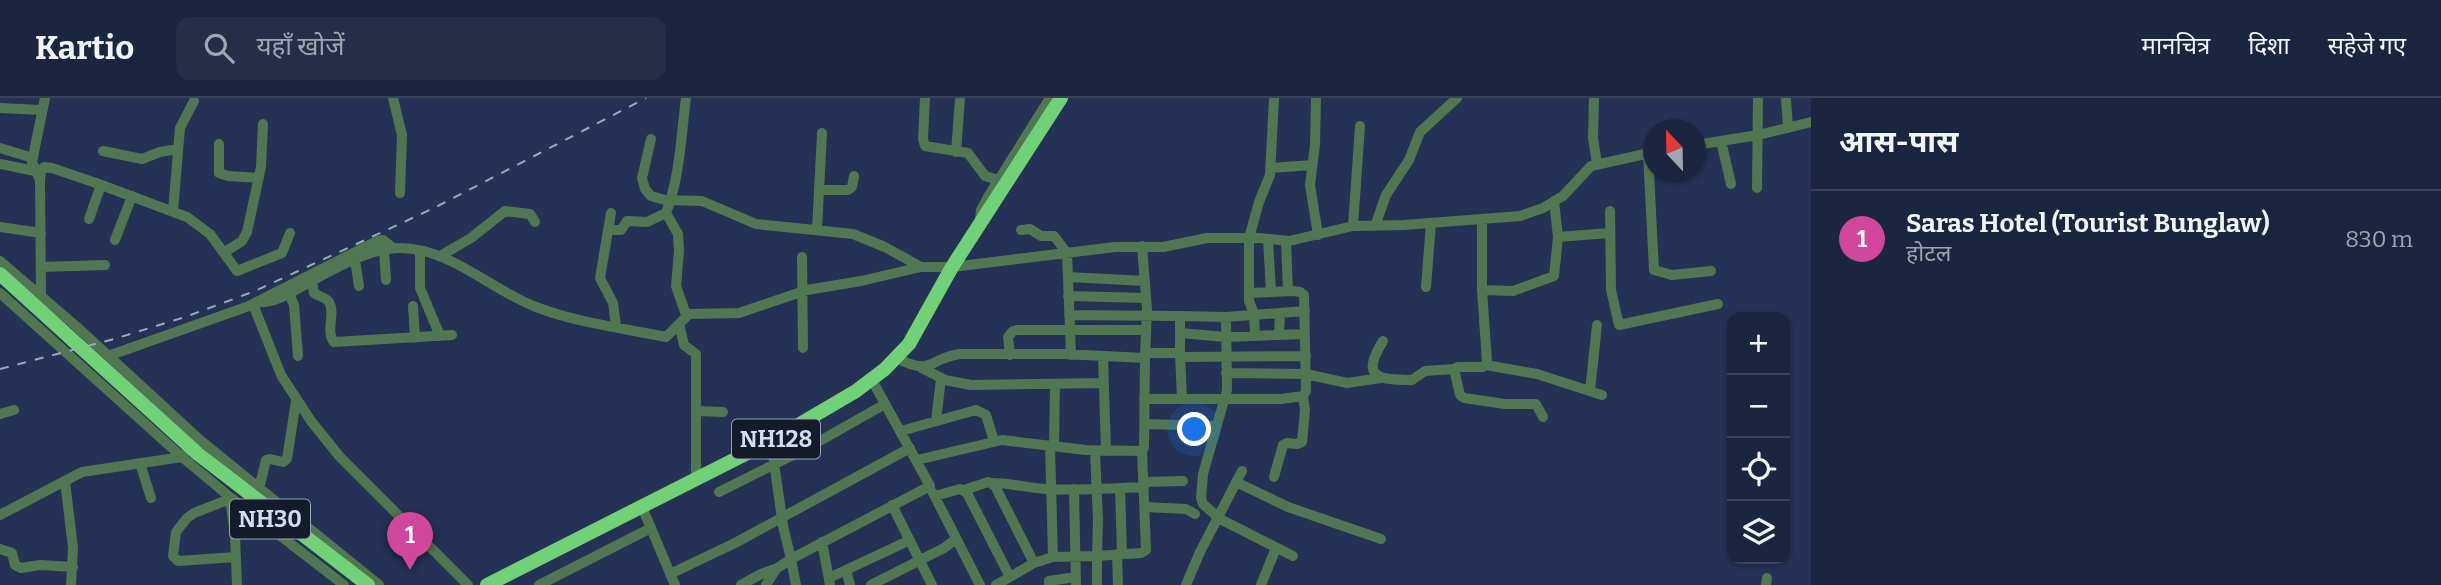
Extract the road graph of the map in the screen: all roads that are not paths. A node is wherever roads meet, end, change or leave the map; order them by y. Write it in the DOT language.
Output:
graph roads {
  1 [pos="45,98"];
  2 [pos="393,98"];
  3 [pos="686,98"];
  4 [pos="925,98"];
  5 [pos="960,98"];
  6 [pos="1050,98"];
  7 [pos="1061,98"];
  8 [pos="1274,98"];
  9 [pos="1316,98"];
  10 [pos="1457,98"];
  11 [pos="1594,98"];
  12 [pos="1758,98"];
  13 [pos="1786,98"];
  14 [pos="194,101"];
  15 [pos="0,108"];
  16 [pos="41,110"];
  17 [pos="1811,122"];
  18 [pos="263,124"];
  19 [pos="1360,126"];
  20 [pos="1788,128"];
  21 [pos="822,133"];
  22 [pos="1758,135"];
  23 [pos="650,139"];
  24 [pos="1721,141"];
  25 [pos="1706,143"];
  26 [pos="219,144"];
  27 [pos="0,148"];
  28 [pos="178,149"];
  29 [pos="103,151"];
  30 [pos="956,152"];
  31 [pos="1643,154"];
  32 [pos="33,158"];
  33 [pos="0,164"];
  34 [pos="1597,164"];
  35 [pos="1312,165"];
  36 [pos="1271,168"];
  37 [pos="38,176"];
  38 [pos="853,176"];
  39 [pos="259,178"];
  40 [pos="998,180"];
  41 [pos="1652,182"];
  42 [pos="1731,184"];
  43 [pos="101,185"];
  44 [pos="1757,188"];
  45 [pos="820,191"];
  46 [pos="400,194"];
  47 [pos="132,196"];
  48 [pos="672,200"];
  49 [pos="1555,201"];
  50 [pos="173,211"];
  51 [pos="1610,211"];
  52 [pos="667,213"];
  53 [pos="611,214"];
  54 [pos="89,219"];
  55 [pos="1482,219"];
  56 [pos="535,222"];
  57 [pos="1431,223"];
  58 [pos="980,224"];
  59 [pos="1353,226"];
  60 [pos="1375,226"];
  61 [pos="0,227"];
  62 [pos="608,230"];
  63 [pos="817,230"];
  64 [pos="1021,230"];
  65 [pos="41,233"];
  66 [pos="290,233"];
  67 [pos="1609,233"];
  68 [pos="1318,235"];
  69 [pos="1558,237"];
  70 [pos="1249,238"];
  71 [pos="1268,239"];
  72 [pos="115,240"];
  73 [pos="1286,241"];
  74 [pos="1142,246"];
  75 [pos="389,249"];
  76 [pos="420,250"];
  77 [pos="225,252"];
  78 [pos="1067,253"];
  79 [pos="440,256"];
  80 [pos="802,257"];
  81 [pos="355,260"];
  82 [pos="0,261"];
  83 [pos="105,265"];
  84 [pos="41,267"];
  85 [pos="921,267"];
  86 [pos="952,267"];
  87 [pos="1711,271"];
  88 [pos="0,274"];
  89 [pos="1068,277"];
  90 [pos="386,280"];
  91 [pos="312,281"];
  92 [pos="1145,281"];
  93 [pos="0,284"];
  94 [pos="359,286"];
  95 [pos="1426,287"];
  96 [pos="1482,290"];
  97 [pos="1288,291"];
  98 [pos="802,292"];
  99 [pos="1271,292"];
  100 [pos="0,293"];
  101 [pos="289,293"];
  102 [pos="1249,293"];
  103 [pos="41,296"];
  104 [pos="1068,296"];
  105 [pos="1146,298"];
  106 [pos="255,303"];
  107 [pos="1718,304"];
  108 [pos="413,306"];
  109 [pos="1305,311"];
  110 [pos="1280,313"];
  111 [pos="689,314"];
  112 [pos="1254,314"];
  113 [pos="1069,315"];
  114 [pos="1147,315"];
  115 [pos="1180,316"];
  116 [pos="1226,317"];
  117 [pos="679,324"];
  118 [pos="1597,325"];
  119 [pos="615,326"];
  120 [pos="54,329"];
  121 [pos="1069,330"];
  122 [pos="1146,330"];
  123 [pos="1180,333"];
  124 [pos="1305,334"];
  125 [pos="1279,335"];
  126 [pos="1255,336"];
  127 [pos="1226,337"];
  128 [pos="415,338"];
  129 [pos="1383,341"];
  130 [pos="803,348"];
  131 [pos="1010,355"];
  132 [pos="1071,355"];
  133 [pos="1145,355"];
  134 [pos="1180,355"];
  135 [pos="1226,355"];
  136 [pos="1306,355"];
  137 [pos="298,356"];
  138 [pos="1103,356"];
  139 [pos="897,358"];
  140 [pos="96,360"];
  141 [pos="1486,365"];
  142 [pos="922,368"];
  143 [pos="1454,369"];
  144 [pos="1226,373"];
  145 [pos="1306,374"];
  146 [pos="941,378"];
  147 [pos="1381,378"];
  148 [pos="872,380"];
  149 [pos="1104,383"];
  150 [pos="1055,384"];
  151 [pos="1590,391"];
  152 [pos="1602,395"];
  153 [pos="1303,396"];
  154 [pos="1144,399"];
  155 [pos="1182,399"];
  156 [pos="1223,399"];
  157 [pos="296,401"];
  158 [pos="885,404"];
  159 [pos="14,410"];
  160 [pos="697,411"];
  161 [pos="723,412"];
  162 [pos="0,415"];
  163 [pos="1544,417"];
  164 [pos="936,421"];
  165 [pos="1144,424"];
  166 [pos="1216,426"];
  167 [pos="901,431"];
  168 [pos="994,441"];
  169 [pos="771,442"];
  170 [pos="1052,446"];
  171 [pos="910,448"];
  172 [pos="189,450"];
  173 [pos="1100,451"];
  174 [pos="1142,451"];
  175 [pos="917,460"];
  176 [pos="140,463"];
  177 [pos="774,465"];
  178 [pos="1242,471"];
  179 [pos="1274,477"];
  180 [pos="696,479"];
  181 [pos="65,481"];
  182 [pos="1183,481"];
  183 [pos="1236,482"];
  184 [pos="992,483"];
  185 [pos="1144,485"];
  186 [pos="930,486"];
  187 [pos="1120,488"];
  188 [pos="260,489"];
  189 [pos="1051,489"];
  190 [pos="1074,489"];
  191 [pos="1097,489"];
  192 [pos="964,490"];
  193 [pos="719,492"];
  194 [pos="935,496"];
  195 [pos="151,498"];
  196 [pos="230,498"];
  197 [pos="892,505"];
  198 [pos="642,507"];
  199 [pos="1145,507"];
  200 [pos="1195,513"];
  201 [pos="0,515"];
  202 [pos="782,517"];
  203 [pos="1218,517"];
  204 [pos="650,528"];
  205 [pos="957,539"];
  206 [pos="1381,539"];
  207 [pos="909,540"];
  208 [pos="822,542"];
  209 [pos="1276,548"];
  210 [pos="0,549"];
  211 [pos="1119,554"];
  212 [pos="1075,556"];
  213 [pos="1097,556"];
  214 [pos="1293,556"];
  215 [pos="236,557"];
  216 [pos="1053,557"];
  217 [pos="791,559"];
  218 [pos="919,560"];
  219 [pos="1034,563"];
  220 [pos="73,567"];
  221 [pos="776,569"];
  222 [pos="846,570"];
  223 [pos="670,574"];
  224 [pos="1010,577"];
  225 [pos="1076,581"];
  226 [pos="830,582"];
  227 [pos="71,585"];
  228 [pos="237,585"];
  229 [pos="344,585"];
  230 [pos="356,585"];
  231 [pos="368,585"];
  232 [pos="379,585"];
  233 [pos="468,585"];
  234 [pos="487,585"];
  235 [pos="539,585"];
  236 [pos="675,585"];
  237 [pos="741,585"];
  238 [pos="766,585"];
  239 [pos="796,585"];
  240 [pos="850,585"];
  241 [pos="871,585"];
  242 [pos="932,585"];
  243 [pos="980,585"];
  244 [pos="996,585"];
  245 [pos="1049,585"];
  246 [pos="1097,585"];
  247 [pos="1118,585"];
  248 [pos="1186,585"];
  249 [pos="1261,585"];
  1 -- 16 [label="street"];
  2 -- 46 [label="street"];
  3 -- 48 [label="street"];
  4 -- 30 [label="street"];
  5 -- 30 [label="street"];
  6 -- 40 [label="street"];
  7 -- 58 [label="highway, NH128"];
  8 -- 36 [label="street"];
  9 -- 35 [label="street"];
  10 -- 60 [label="street"];
  11 -- 34 [label="street"];
  12 -- 22 [label="street"];
  13 -- 20 [label="street"];
  14 -- 28 [label="street"];
  15 -- 16 [label="street"];
  16 -- 32 [label="street"];
  17 -- 20 [label="street"];
  18 -- 39 [label="street"];
  19 -- 59 [label="street"];
  20 -- 22 [label="street"];
  21 -- 45 [label="street"];
  22 -- 24 [label="street"];
  22 -- 44 [label="street"];
  23 -- 48 [label="street"];
  24 -- 25 [label="street"];
  24 -- 42 [label="street"];
  26 -- 39 [label="street"];
  27 -- 32 [label="street"];
  28 -- 29 [label="street"];
  28 -- 50 [label="street"];
  30 -- 40 [label="street"];
  31 -- 34 [label="street"];
  32 -- 37 [label="street"];
  33 -- 37 [label="street"];
  34 -- 49 [label="street"];
  35 -- 36 [label="street"];
  35 -- 68 [label="street"];
  36 -- 70 [label="street"];
  37 -- 43 [label="street"];
  37 -- 65 [label="street"];
  38 -- 45 [label="street"];
  39 -- 77 [label="street"];
  40 -- 58 [label="street"];
  41 -- 87 [label="street"];
  43 -- 47 [label="street"];
  43 -- 54 [label="street"];
  45 -- 63 [label="street"];
  47 -- 50 [label="street"];
  47 -- 72 [label="street"];
  48 -- 52 [label="street"];
  48 -- 63 [label="street"];
  49 -- 55 [label="street"];
  49 -- 69 [label="street"];
  50 -- 77 [label="street"];
  51 -- 67 [label="street"];
  52 -- 62 [label="street"];
  52 -- 111 [label="street"];
  53 -- 62 [label="street"];
  55 -- 57 [label="street"];
  55 -- 96 [label="street"];
  56 -- 79 [label="street"];
  57 -- 60 [label="street"];
  57 -- 95 [label="street"];
  58 -- 86 [label="highway, NH128"];
  59 -- 60 [label="street"];
  59 -- 68 [label="street"];
  61 -- 65 [label="street"];
  62 -- 119 [label="street"];
  63 -- 85 [label="street"];
  64 -- 78 [label="street"];
  65 -- 84 [label="street"];
  66 -- 77 [label="street"];
  67 -- 69 [label="street"];
  67 -- 107 [label="street"];
  68 -- 73 [label="street"];
  69 -- 96 [label="street"];
  70 -- 71 [label="street"];
  70 -- 74 [label="street"];
  70 -- 102 [label="street"];
  71 -- 73 [label="street"];
  71 -- 99 [label="street"];
  73 -- 97 [label="street"];
  74 -- 78 [label="street"];
  74 -- 92 [label="street"];
  75 -- 76 [label="street"];
  75 -- 81 [label="street"];
  75 -- 90 [label="street"];
  75 -- 106 [label="street"];
  76 -- 79 [label="street"];
  76 -- 128 [label="street"];
  78 -- 86 [label="street"];
  78 -- 89 [label="street"];
  79 -- 119 [label="street"];
  80 -- 98 [label="street"];
  81 -- 91 [label="street"];
  81 -- 94 [label="street"];
  82 -- 103 [label="street"];
  83 -- 84 [label="street"];
  84 -- 103 [label="street"];
  85 -- 86 [label="street"];
  85 -- 98 [label="street"];
  86 -- 139 [label="highway, NH128"];
  88 -- 120 [label="highway, NH30"];
  89 -- 92 [label="street"];
  89 -- 104 [label="street"];
  91 -- 101 [label="street"];
  91 -- 128 [label="street"];
  92 -- 105 [label="street"];
  93 -- 120 [label="highway, NH30"];
  96 -- 141 [label="street"];
  97 -- 99 [label="street"];
  97 -- 109 [label="street"];
  98 -- 111 [label="street"];
  98 -- 130 [label="street"];
  99 -- 102 [label="street"];
  100 -- 172 [label="street"];
  101 -- 106 [label="street"];
  101 -- 137 [label="street"];
  102 -- 112 [label="street"];
  103 -- 140 [label="street"];
  104 -- 105 [label="street"];
  104 -- 113 [label="street"];
  105 -- 114 [label="street"];
  106 -- 140 [label="street"];
  106 -- 157 [label="street"];
  108 -- 128 [label="street"];
  109 -- 110 [label="street"];
  109 -- 124 [label="street"];
  110 -- 112 [label="street"];
  110 -- 125 [label="street"];
  111 -- 117 [label="street"];
  112 -- 116 [label="street"];
  112 -- 126 [label="street"];
  113 -- 114 [label="street"];
  113 -- 121 [label="street"];
  114 -- 115 [label="street"];
  114 -- 122 [label="street"];
  115 -- 116 [label="street"];
  115 -- 123 [label="street"];
  116 -- 127 [label="street"];
  117 -- 119 [label="street"];
  117 -- 160 [label="street"];
  118 -- 151 [label="street"];
  120 -- 140 [label="highway, NH30"];
  121 -- 122 [label="street"];
  121 -- 131 [label="street"];
  121 -- 132 [label="street"];
  122 -- 133 [label="street"];
  123 -- 127 [label="street"];
  123 -- 134 [label="street"];
  124 -- 125 [label="street"];
  124 -- 136 [label="street"];
  125 -- 126 [label="street"];
  126 -- 127 [label="street"];
  127 -- 135 [label="street"];
  129 -- 147 [label="street"];
  131 -- 132 [label="street"];
  131 -- 142 [label="street"];
  132 -- 138 [label="street"];
  133 -- 134 [label="street"];
  133 -- 138 [label="street"];
  133 -- 154 [label="street"];
  134 -- 135 [label="street"];
  134 -- 155 [label="street"];
  135 -- 136 [label="street"];
  135 -- 144 [label="street"];
  136 -- 145 [label="street"];
  138 -- 149 [label="street"];
  139 -- 142 [label="street"];
  139 -- 148 [label="highway, NH128"];
  140 -- 172 [label="highway, NH30"];
  140 -- 172 [label="street"];
  141 -- 143 [label="street"];
  141 -- 151 [label="street"];
  142 -- 146 [label="street"];
  143 -- 147 [label="street"];
  143 -- 163 [label="street"];
  144 -- 145 [label="street"];
  144 -- 156 [label="street"];
  145 -- 147 [label="street"];
  145 -- 153 [label="street"];
  146 -- 150 [label="street"];
  146 -- 164 [label="street"];
  148 -- 158 [label="street"];
  148 -- 169 [label="highway, NH128"];
  149 -- 150 [label="street"];
  149 -- 173 [label="street"];
  150 -- 170 [label="street"];
  151 -- 152 [label="street"];
  153 -- 156 [label="street"];
  153 -- 179 [label="street"];
  154 -- 155 [label="street"];
  154 -- 165 [label="street"];
  155 -- 156 [label="street"];
  156 -- 166 [label="street"];
  157 -- 188 [label="street"];
  157 -- 233 [label="street"];
  158 -- 167 [label="street"];
  158 -- 177 [label="street"];
  159 -- 162 [label="street"];
  160 -- 161 [label="street"];
  160 -- 180 [label="street"];
  164 -- 167 [label="street"];
  164 -- 168 [label="street"];
  165 -- 166 [label="street"];
  165 -- 174 [label="street"];
  166 -- 203 [label="street"];
  167 -- 171 [label="street"];
  168 -- 170 [label="street"];
  168 -- 175 [label="street"];
  169 -- 177 [label="street"];
  169 -- 180 [label="highway, NH128"];
  170 -- 173 [label="street"];
  170 -- 189 [label="street"];
  171 -- 175 [label="street"];
  171 -- 202 [label="street"];
  172 -- 176 [label="street"];
  172 -- 188 [label="street"];
  172 -- 196 [label="street"];
  172 -- 230 [label="highway, NH30"];
  172 -- 231 [label="highway, NH30"];
  173 -- 174 [label="street"];
  173 -- 191 [label="street"];
  174 -- 185 [label="street"];
  175 -- 186 [label="street"];
  176 -- 181 [label="street"];
  176 -- 195 [label="street"];
  177 -- 193 [label="street"];
  177 -- 202 [label="street"];
  178 -- 183 [label="street"];
  180 -- 198 [label="highway, NH128"];
  181 -- 201 [label="street"];
  181 -- 220 [label="street"];
  182 -- 185 [label="street"];
  183 -- 203 [label="street"];
  183 -- 206 [label="street"];
  184 -- 189 [label="street"];
  184 -- 192 [label="street"];
  184 -- 219 [label="street"];
  185 -- 187 [label="street"];
  185 -- 199 [label="street"];
  186 -- 194 [label="street"];
  186 -- 197 [label="street"];
  187 -- 191 [label="street"];
  187 -- 211 [label="street"];
  188 -- 232 [label="street"];
  189 -- 190 [label="street"];
  189 -- 216 [label="street"];
  190 -- 191 [label="street"];
  190 -- 212 [label="street"];
  191 -- 213 [label="street"];
  192 -- 194 [label="street"];
  192 -- 224 [label="street"];
  194 -- 205 [label="street"];
  196 -- 215 [label="street"];
  196 -- 215 [label="street"];
  196 -- 229 [label="street"];
  197 -- 207 [label="street"];
  197 -- 208 [label="street"];
  198 -- 204 [label="street"];
  198 -- 234 [label="highway, NH128"];
  199 -- 200 [label="street"];
  199 -- 211 [label="street"];
  202 -- 217 [label="street"];
  202 -- 223 [label="street"];
  203 -- 209 [label="street"];
  203 -- 248 [label="street"];
  204 -- 223 [label="street"];
  204 -- 235 [label="street"];
  205 -- 218 [label="street"];
  205 -- 243 [label="street"];
  207 -- 218 [label="street"];
  207 -- 222 [label="street"];
  208 -- 217 [label="street"];
  208 -- 226 [label="street"];
  209 -- 214 [label="street"];
  209 -- 249 [label="street"];
  210 -- 220 [label="street"];
  211 -- 213 [label="street"];
  211 -- 247 [label="street"];
  212 -- 213 [label="street"];
  212 -- 216 [label="street"];
  212 -- 225 [label="street"];
  213 -- 246 [label="street"];
  215 -- 228 [label="street"];
  216 -- 219 [label="street"];
  217 -- 221 [label="street"];
  217 -- 239 [label="street"];
  218 -- 241 [label="street"];
  218 -- 242 [label="street"];
  219 -- 224 [label="street"];
  220 -- 227 [label="street"];
  221 -- 237 [label="street"];
  221 -- 238 [label="street"];
  222 -- 226 [label="street"];
  222 -- 240 [label="street"];
  223 -- 236 [label="street"];
  224 -- 244 [label="street"];
  225 -- 245 [label="street"];
}
